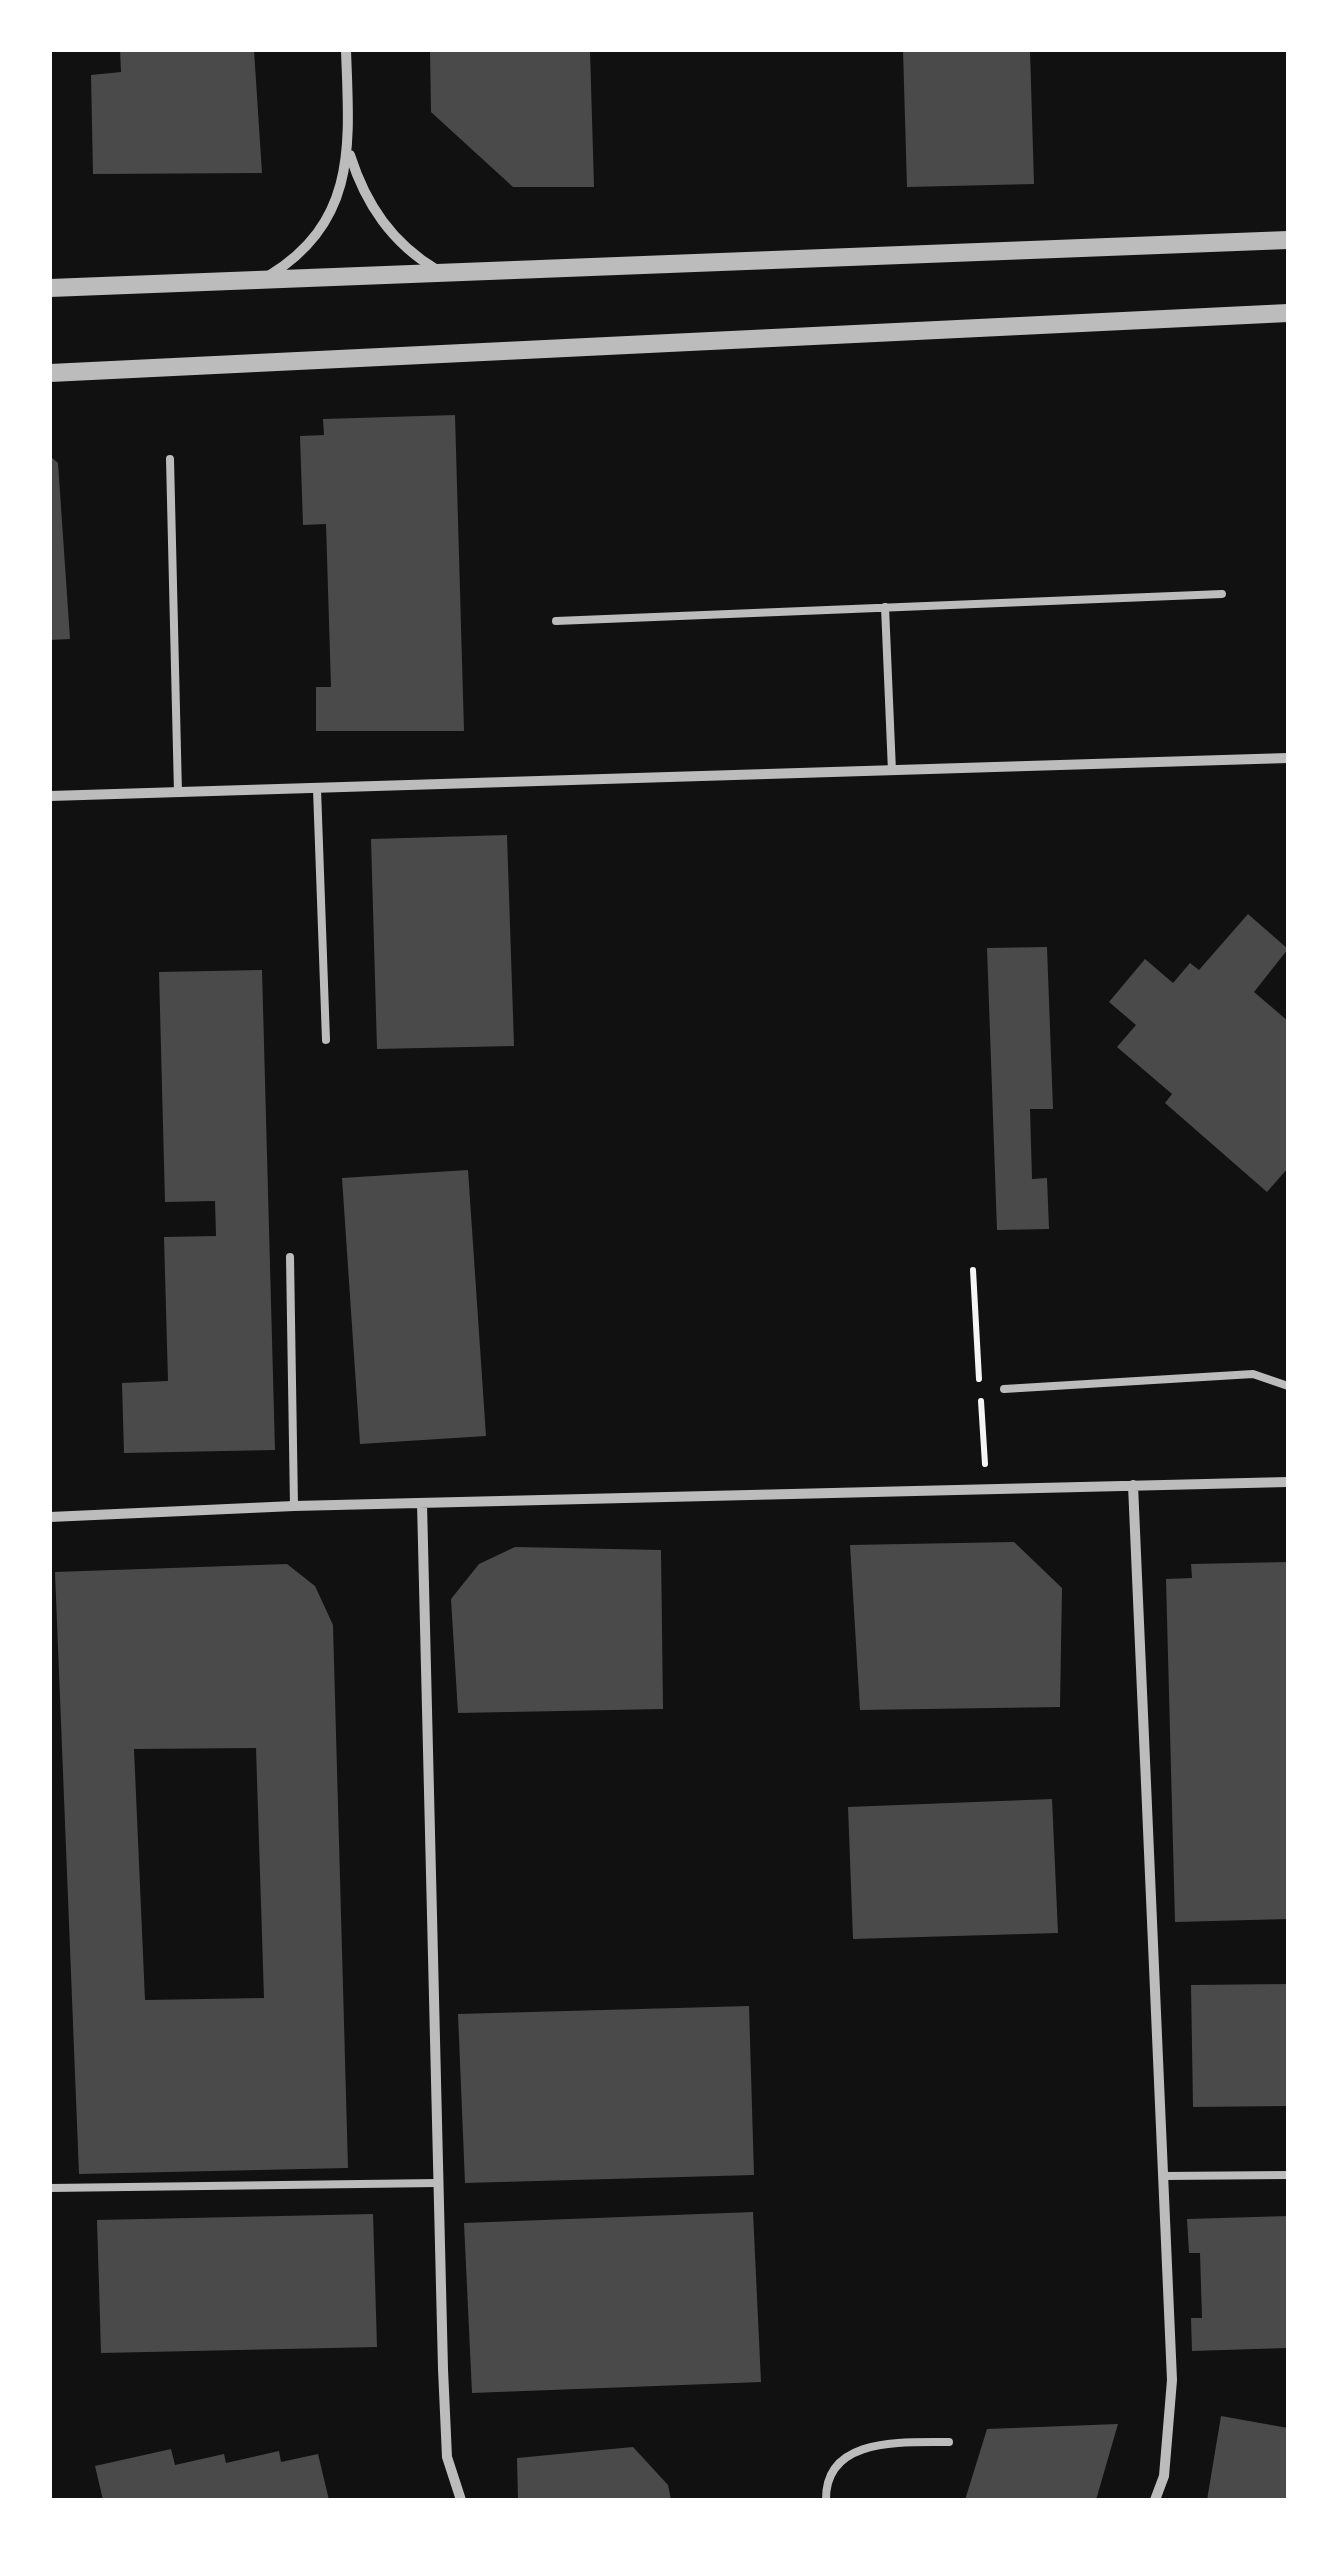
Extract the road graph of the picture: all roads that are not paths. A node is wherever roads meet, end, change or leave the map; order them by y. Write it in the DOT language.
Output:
graph roads {
  1 [pos="346,50"];
  2 [pos="350,154"];
  3 [pos="1288,240"];
  4 [pos="442,272"];
  5 [pos="260,282"];
  6 [pos="50,288"];
  7 [pos="1288,314"];
  8 [pos="50,373"];
  9 [pos="170,460"];
  10 [pos="1222,594"];
  11 [pos="884,608"];
  12 [pos="556,621"];
  13 [pos="1288,758"];
  14 [pos="892,771"];
  15 [pos="317,789"];
  16 [pos="178,792"];
  17 [pos="50,796"];
  18 [pos="326,1040"];
  19 [pos="290,1257"];
  20 [pos="1288,1386"];
  21 [pos="1004,1389"];
  22 [pos="1288,1482"];
  23 [pos="1134,1485"];
  24 [pos="422,1503"];
  25 [pos="294,1506"];
  26 [pos="50,1518"];
  27 [pos="1288,2175"];
  28 [pos="1164,2176"];
  29 [pos="438,2183"];
  30 [pos="50,2188"];
  31 [pos="949,2442"];
  32 [pos="460,2500"];
  33 [pos="826,2500"];
  34 [pos="1155,2500"];
  1 -- 2 [label="street"];
  2 -- 4 [label="street"];
  2 -- 5 [label="street"];
  3 -- 4 [label="street"];
  4 -- 5 [label="street"];
  5 -- 6 [label="street"];
  7 -- 8 [label="street"];
  9 -- 16 [label="lane"];
  10 -- 11 [label="lane"];
  11 -- 12 [label="lane"];
  11 -- 14 [label="lane"];
  13 -- 14 [label="street"];
  14 -- 15 [label="street"];
  15 -- 16 [label="street"];
  15 -- 18 [label="lane"];
  16 -- 17 [label="street"];
  19 -- 25 [label="lane"];
  20 -- 21 [label="lane"];
  22 -- 23 [label="street"];
  23 -- 24 [label="street"];
  23 -- 28 [label="street"];
  24 -- 25 [label="street"];
  24 -- 29 [label="street"];
  25 -- 26 [label="street"];
  27 -- 28 [label="lane"];
  28 -- 34 [label="street"];
  29 -- 30 [label="lane"];
  29 -- 32 [label="street"];
  31 -- 33 [label="lane"];
}
